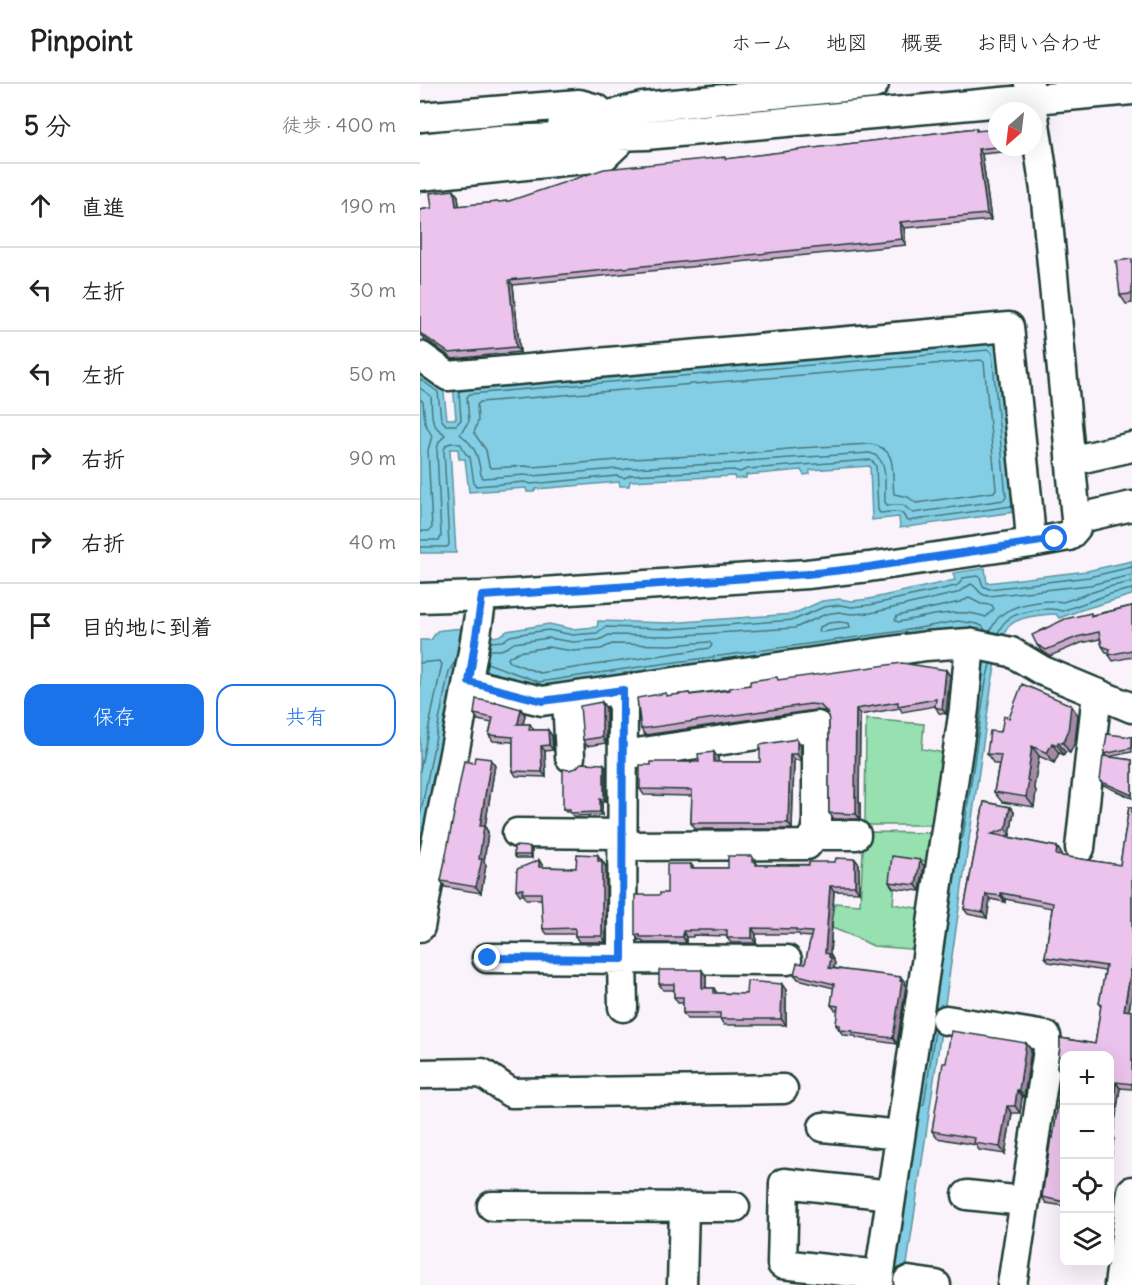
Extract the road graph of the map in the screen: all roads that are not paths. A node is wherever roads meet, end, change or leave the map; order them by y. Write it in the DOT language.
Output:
graph roads {
  1 [pos="874,84"];
  2 [pos="1132,90"];
  3 [pos="1031,92"];
  4 [pos="641,95"];
  5 [pos="420,117"];
  6 [pos="628,128"];
  7 [pos="420,148"];
  8 [pos="420,176"];
  9 [pos="420,356"];
  10 [pos="1132,447"];
  11 [pos="1070,461"];
  12 [pos="1132,506"];
  13 [pos="1076,519"];
  14 [pos="1031,543"];
  15 [pos="482,596"];
  16 [pos="420,598"];
  17 [pos="970,643"];
  18 [pos="469,680"];
  19 [pos="623,690"];
  20 [pos="1097,693"];
  21 [pos="567,698"];
  22 [pos="1132,708"];
  23 [pos="623,755"];
  24 [pos="570,757"];
  25 [pos="517,832"];
  26 [pos="815,835"];
  27 [pos="856,835"];
  28 [pos="623,840"];
  29 [pos="1080,848"];
  30 [pos="420,927"];
  31 [pos="488,958"];
  32 [pos="622,959"];
  33 [pos="787,960"];
  34 [pos="623,1007"];
  35 [pos="946,1020"];
  36 [pos="420,1074"];
  37 [pos="783,1089"];
  38 [pos="823,1127"];
  39 [pos="900,1135"];
  40 [pos="1132,1191"];
  41 [pos="891,1195"];
  42 [pos="968,1195"];
  43 [pos="1024,1201"];
  44 [pos="492,1206"];
  45 [pos="684,1207"];
  46 [pos="735,1207"];
  47 [pos="878,1280"];
  48 [pos="908,1281"];
  49 [pos="682,1285"];
  50 [pos="936,1285"];
  51 [pos="1012,1285"];
  52 [pos="1119,1285"];
  1 -- 4 [label="street"];
  2 -- 3 [label="street"];
  3 -- 6 [label="street"];
  3 -- 11 [label="street"];
  4 -- 6 [label="street"];
  5 -- 6 [label="street"];
  6 -- 7 [label="street"];
  6 -- 8 [label="street"];
  9 -- 14 [label="street"];
  10 -- 11 [label="street"];
  11 -- 13 [label="street"];
  12 -- 13 [label="street"];
  13 -- 14 [label="street"];
  14 -- 15 [label="street"];
  15 -- 16 [label="street"];
  15 -- 18 [label="street"];
  17 -- 19 [label="street"];
  17 -- 20 [label="street"];
  17 -- 39 [label="street"];
  18 -- 21 [label="street"];
  18 -- 30 [label="street"];
  19 -- 21 [label="street"];
  19 -- 23 [label="street"];
  20 -- 22 [label="street"];
  20 -- 29 [label="street"];
  21 -- 24 [label="street"];
  23 -- 26 [label="street"];
  23 -- 28 [label="street"];
  25 -- 28 [label="street"];
  26 -- 27 [label="street"];
  26 -- 28 [label="street"];
  28 -- 32 [label="street"];
  31 -- 32 [label="street"];
  32 -- 33 [label="street"];
  32 -- 34 [label="street"];
  35 -- 43 [label="street"];
  36 -- 37 [label="street"];
  38 -- 39 [label="street"];
  39 -- 41 [label="street"];
  40 -- 52 [label="street"];
  41 -- 47 [label="street"];
  41 -- 47 [label="street"];
  42 -- 43 [label="street"];
  43 -- 51 [label="street"];
  44 -- 45 [label="street"];
  45 -- 46 [label="street"];
  45 -- 49 [label="street"];
  48 -- 50 [label="street"];
}
